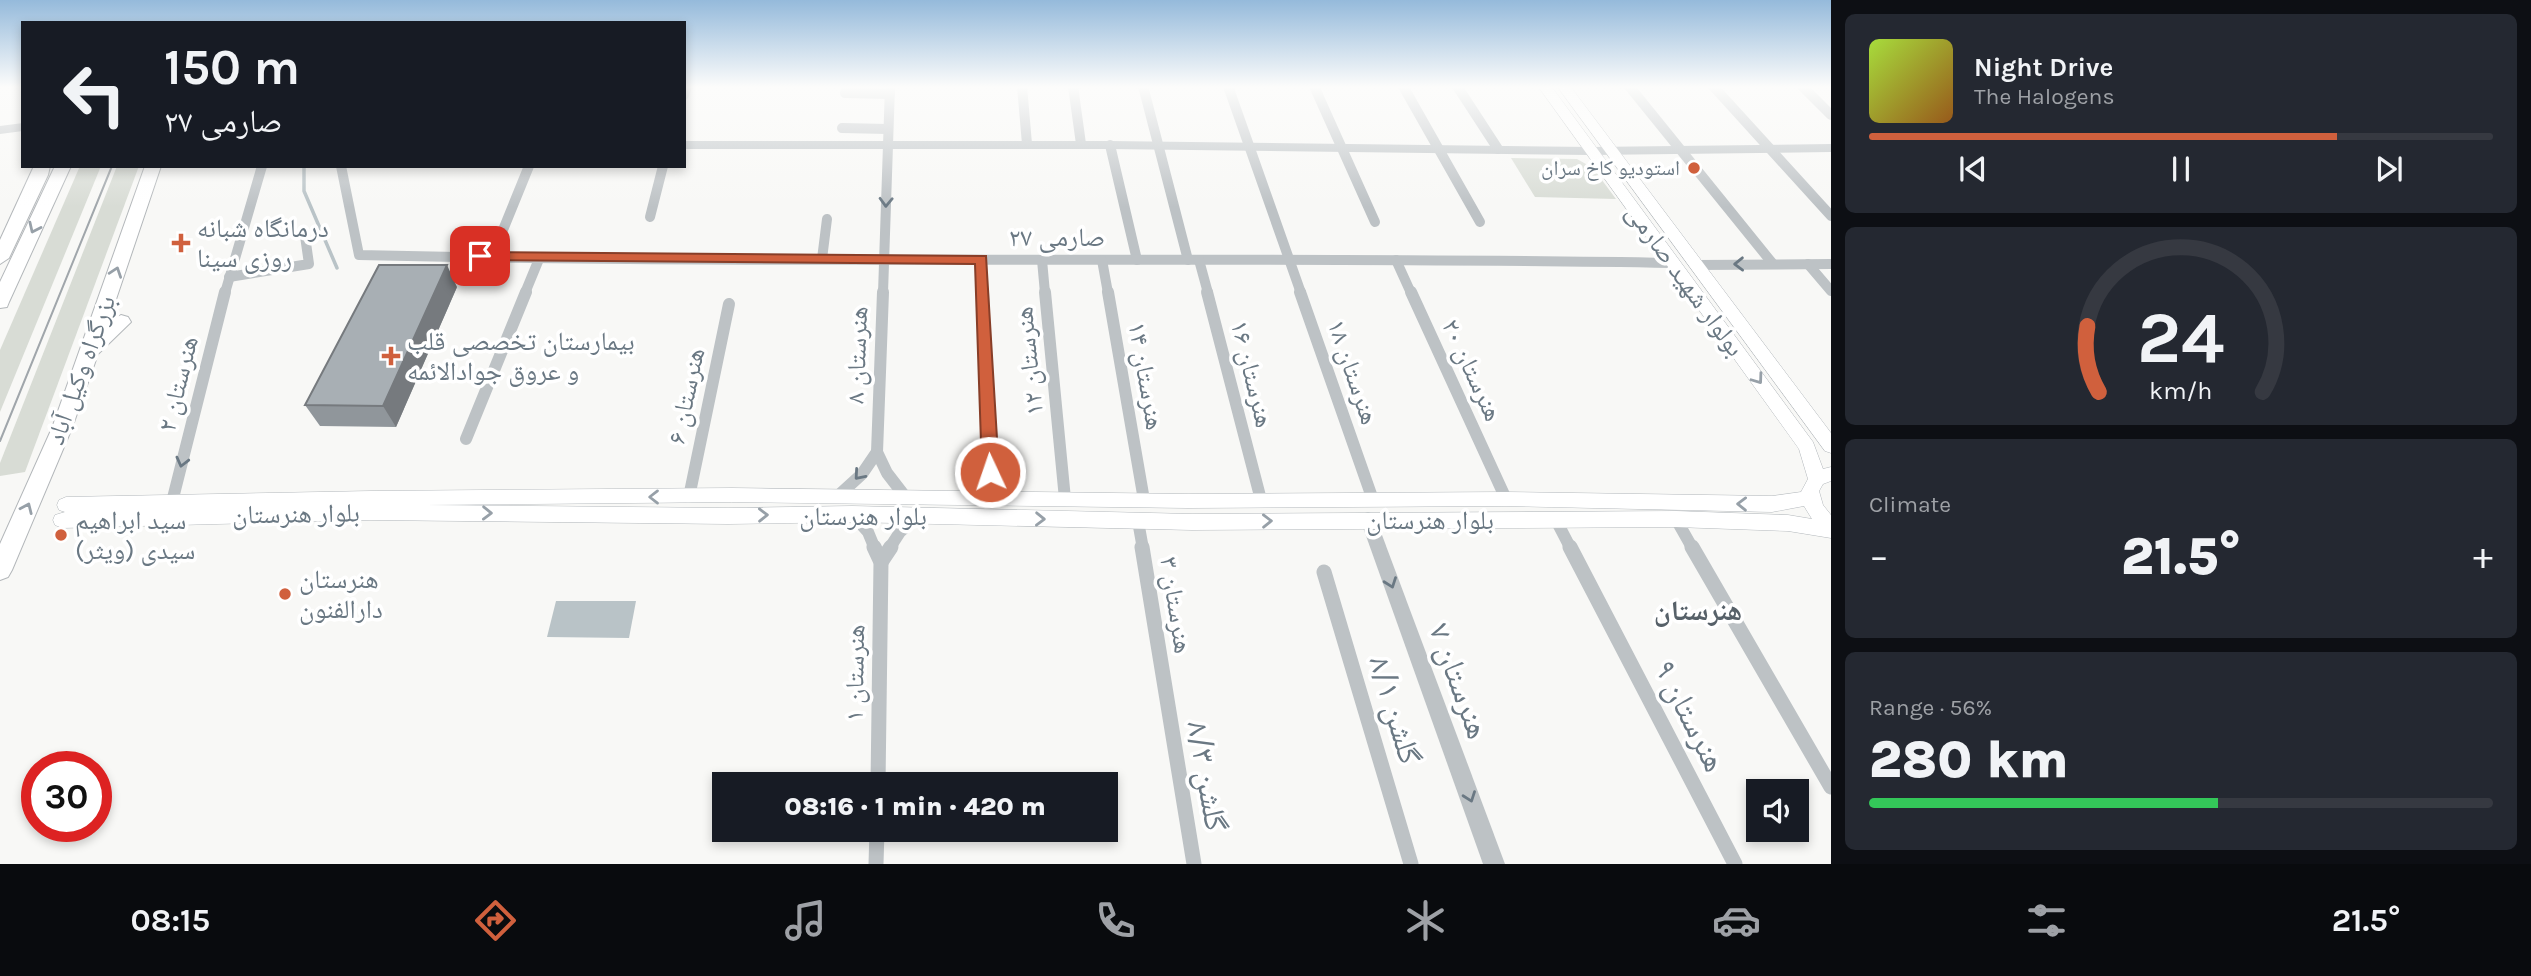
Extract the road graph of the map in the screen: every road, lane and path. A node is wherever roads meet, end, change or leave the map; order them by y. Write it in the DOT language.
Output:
graph roads {
  1 [pos="1025,126"];
  2 [pos="1079,126"];
  3 [pos="1153,126"];
  4 [pos="1242,126"];
  5 [pos="1333,126"];
  6 [pos="1426,126"];
  7 [pos="1483,126"];
  8 [pos="1573,126"];
  9 [pos="1593,126"];
  10 [pos="1661,126"];
  11 [pos="1750,126"];
  12 [pos="21,127"];
  13 [pos="842,128"];
  14 [pos="888,129"];
  15 [pos="0,130"];
  16 [pos="888,144"];
  17 [pos="1027,144"];
  18 [pos="1081,144"];
  19 [pos="686,145"];
  20 [pos="1111,145"];
  21 [pos="1158,145"];
  22 [pos="1249,146"];
  23 [pos="1342,147"];
  24 [pos="1438,148"];
  25 [pos="1770,148"];
  26 [pos="1831,148"];
  27 [pos="1498,149"];
  28 [pos="1679,149"];
  29 [pos="1591,151"];
  30 [pos="1612,151"];
  31 [pos="42,168"];
  32 [pos="62,168"];
  33 [pos="152,168"];
  34 [pos="261,168"];
  35 [pos="341,168"];
  36 [pos="528,168"];
  37 [pos="662,168"];
  38 [pos="137,213"];
  39 [pos="1831,216"];
  40 [pos="650,217"];
  41 [pos="827,219"];
  42 [pos="1375,222"];
  43 [pos="1480,222"];
  44 [pos="305,236"];
  45 [pos="145,245"];
  46 [pos="492,257"];
  47 [pos="0,258"];
  48 [pos="540,259"];
  49 [pos="822,259"];
  50 [pos="883,260"];
  51 [pos="982,260"];
  52 [pos="1042,260"];
  53 [pos="1102,260"];
  54 [pos="1137,260"];
  55 [pos="1193,260"];
  56 [pos="1290,260"];
  57 [pos="1396,260"];
  58 [pos="1671,263"];
  59 [pos="1773,264"];
  60 [pos="1808,264"];
  61 [pos="1831,264"];
  62 [pos="1697,265"];
  63 [pos="229,277"];
  64 [pos="1831,291"];
  65 [pos="0,302"];
  66 [pos="729,304"];
  67 [pos="121,322"];
  68 [pos="90,350"];
  69 [pos="466,439"];
  70 [pos="1831,446"];
  71 [pos="877,452"];
  72 [pos="990,472"];
  73 [pos="1824,477"];
  74 [pos="732,495"];
  75 [pos="839,495"];
  76 [pos="688,497"];
  77 [pos="1810,498"];
  78 [pos="907,499"];
  79 [pos="1065,499"];
  80 [pos="1506,499"];
  81 [pos="1144,500"];
  82 [pos="1261,500"];
  83 [pos="1373,500"];
  84 [pos="1188,501"];
  85 [pos="172,502"];
  86 [pos="852,514"];
  87 [pos="728,516"];
  88 [pos="918,516"];
  89 [pos="1368,519"];
  90 [pos="1676,519"];
  91 [pos="1556,520"];
  92 [pos="1138,521"];
  93 [pos="1192,522"];
  94 [pos="1831,529"];
  95 [pos="881,562"];
  96 [pos="0,570"];
  97 [pos="1324,572"];
  98 [pos="1166,697"];
  99 [pos="877,772"];
  100 [pos="1831,787"];
  101 [pos="877,842"];
  102 [pos="876,864"];
  103 [pos="1194,864"];
  104 [pos="1411,864"];
  105 [pos="1494,864"];
  106 [pos="1735,864"];
  1 -- 17 [label="street"];
  2 -- 18 [label="street"];
  3 -- 21 [label="street, هنرستان ۱۶"];
  4 -- 22 [label="street, هنرستان ۱۸"];
  5 -- 23 [label="street"];
  6 -- 24 [label="street"];
  7 -- 27 [label="street"];
  8 -- 29 [label="main road, بولوار شهید صارمی"];
  9 -- 30 [label="main road, بولوار شهید صارمی"];
  10 -- 28 [label="street"];
  11 -- 25 [label="street"];
  12 -- 15 [label="street"];
  13 -- 14 [label="street"];
  14 -- 16 [label="street, هنرستان ۸"];
  16 -- 17 [label="street"];
  16 -- 19 [label="street"];
  16 -- 50 [label="street, هنرستان ۸, one-way"];
  17 -- 18 [label="street"];
  18 -- 20 [label="street"];
  20 -- 21 [label="street"];
  20 -- 54 [label="street"];
  21 -- 22 [label="street"];
  21 -- 55 [label="street, هنرستان ۱۶"];
  22 -- 23 [label="street"];
  22 -- 56 [label="street, هنرستان ۱۸"];
  23 -- 24 [label="street"];
  23 -- 42 [label="street"];
  24 -- 27 [label="street"];
  24 -- 43 [label="street"];
  25 -- 26 [label="street"];
  25 -- 28 [label="street"];
  25 -- 39 [label="street"];
  27 -- 29 [label="street"];
  28 -- 30 [label="street"];
  28 -- 59 [label="street"];
  29 -- 30 [label="street"];
  29 -- 58 [label="main road, بولوار شهید صارمی"];
  30 -- 62 [label="main road, بولوار شهید صارمی"];
  31 -- 47 [label="highway"];
  32 -- 65 [label="highway, one-way"];
  33 -- 38 [label="highway, بزرگراه وکیل آباد"];
  34 -- 63 [label="street, هنرستان ۲"];
  35 -- 46 [label="street, صارمی ۲۷"];
  36 -- 46 [label="street"];
  37 -- 40 [label="street"];
  38 -- 45 [label="highway"];
  68 -- 38 [label="highway, بزرگراه وکیل آباد, one-way"];
  41 -- 49 [label="street"];
  44 -- 63 [label="street"];
  46 -- 48 [label="street, صارمی ۲۷"];
  48 -- 49 [label="street, صارمی ۲۷"];
  48 -- 69 [label="street"];
  49 -- 50 [label="street, صارمی ۲۷"];
  50 -- 51 [label="street, صارمی ۲۷"];
  50 -- 71 [label="street, هنرستان ۸"];
  51 -- 52 [label="street, صارمی ۲۷"];
  51 -- 72 [label="street"];
  52 -- 53 [label="street, صارمی ۲۷"];
  52 -- 79 [label="street, هنرستان ۱۲"];
  53 -- 54 [label="street, صارمی ۲۷"];
  53 -- 81 [label="street, هنرستان ۱۴"];
  54 -- 55 [label="street, صارمی ۲۷"];
  55 -- 56 [label="street, صارمی ۲۷"];
  55 -- 82 [label="street, هنرستان ۱۶"];
  56 -- 57 [label="street, صارمی ۲۷"];
  56 -- 83 [label="street, هنرستان ۱۸"];
  57 -- 58 [label="street, صارمی ۲۷"];
  57 -- 80 [label="street, هنرستان ۲۰"];
  58 -- 73 [label="main road, بولوار شهید صارمی, one-way"];
  59 -- 60 [label="street"];
  59 -- 62 [label="street, one-way"];
  60 -- 61 [label="street"];
  60 -- 64 [label="street"];
  62 -- 70 [label="main road, بولوار شهید صارمی"];
  63 -- 85 [label="street, هنرستان ۲, one-way"];
  66 -- 76 [label="street, هنرستان ۶"];
  67 -- 68 [label="highway"];
  96 -- 68 [label="highway, بزرگراه وکیل آباد, one-way"];
  71 -- 75 [label="street, one-way"];
  71 -- 78 [label="street"];
  73 -- 77 [label="main road"];
  74 -- 75 [label="main road, بلوار هنرستان"];
  74 -- 76 [label="main road, بلوار هنرستان"];
  74 -- 87 [label="main road"];
  75 -- 78 [label="main road, بلوار هنرستان"];
  76 -- 85 [label="main road, بلوار هنرستان, one-way"];
  77 -- 80 [label="main road, بلوار هنرستان, one-way"];
  77 -- 94 [label="main road"];
  78 -- 79 [label="main road, بلوار هنرستان"];
  79 -- 81 [label="main road, بلوار هنرستان"];
  80 -- 83 [label="main road, بلوار هنرستان"];
  81 -- 84 [label="main road, بلوار هنرستان"];
  82 -- 83 [label="main road, بلوار هنرستان"];
  82 -- 84 [label="main road, بلوار هنرستان"];
  84 -- 93 [label="main road"];
  85 -- 87 [label="main road, بلوار هنرستان, one-way"];
  87 -- 86 [label="main road, بلوار هنرستان, one-way"];
  86 -- 88 [label="main road, بلوار هنرستان"];
  86 -- 95 [label="street, هنرستان ۱"];
  88 -- 92 [label="main road, بلوار هنرستان, one-way"];
  88 -- 95 [label="street"];
  89 -- 91 [label="main road, بلوار هنرستان"];
  93 -- 89 [label="main road, بلوار هنرستان, one-way"];
  89 -- 105 [label="street, هنرستان ۷, one-way"];
  90 -- 91 [label="main road, بلوار هنرستان"];
  90 -- 94 [label="main road, بلوار هنرستان"];
  90 -- 100 [label="street"];
  91 -- 106 [label="street, هنرستان ۹"];
  92 -- 93 [label="main road, بلوار هنرستان"];
  92 -- 98 [label="street, هنرستان ۳"];
  95 -- 99 [label="street, هنرستان ۱"];
  97 -- 104 [label="street, گلشن ۸/۱"];
  98 -- 103 [label="street, گلشن ۸/۳"];
  101 -- 102 [label="street"];
}
